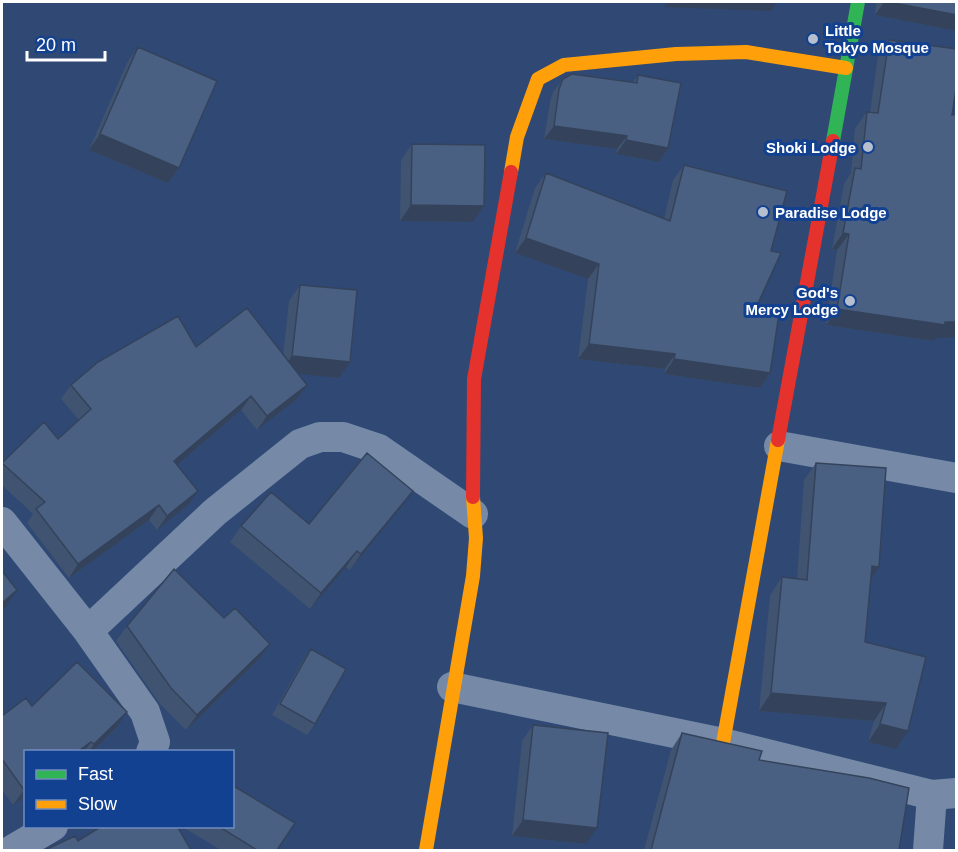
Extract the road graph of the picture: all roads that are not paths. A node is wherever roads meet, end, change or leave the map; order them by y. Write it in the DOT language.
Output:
graph roads {
  1 [pos="858,2"];
  2 [pos="846,69"];
  3 [pos="779,446"];
  4 [pos="957,478"];
  5 [pos="473,514"];
  6 [pos="2,522"];
  7 [pos="88,632"];
  8 [pos="452,687"];
  9 [pos="723,744"];
  10 [pos="152,750"];
  11 [pos="944,794"];
  12 [pos="50,828"];
  13 [pos="12,850"];
  14 [pos="426,850"];
  15 [pos="928,850"];
  1 -- 2 [label="street"];
  2 -- 3 [label="street"];
  2 -- 5 [label="street"];
  3 -- 4 [label="street"];
  3 -- 9 [label="street"];
  5 -- 7 [label="street"];
  5 -- 8 [label="street"];
  6 -- 7 [label="street"];
  7 -- 10 [label="street"];
  8 -- 9 [label="street"];
  8 -- 14 [label="street"];
  9 -- 11 [label="street"];
  11 -- 15 [label="street"];
  12 -- 13 [label="street"];
}
